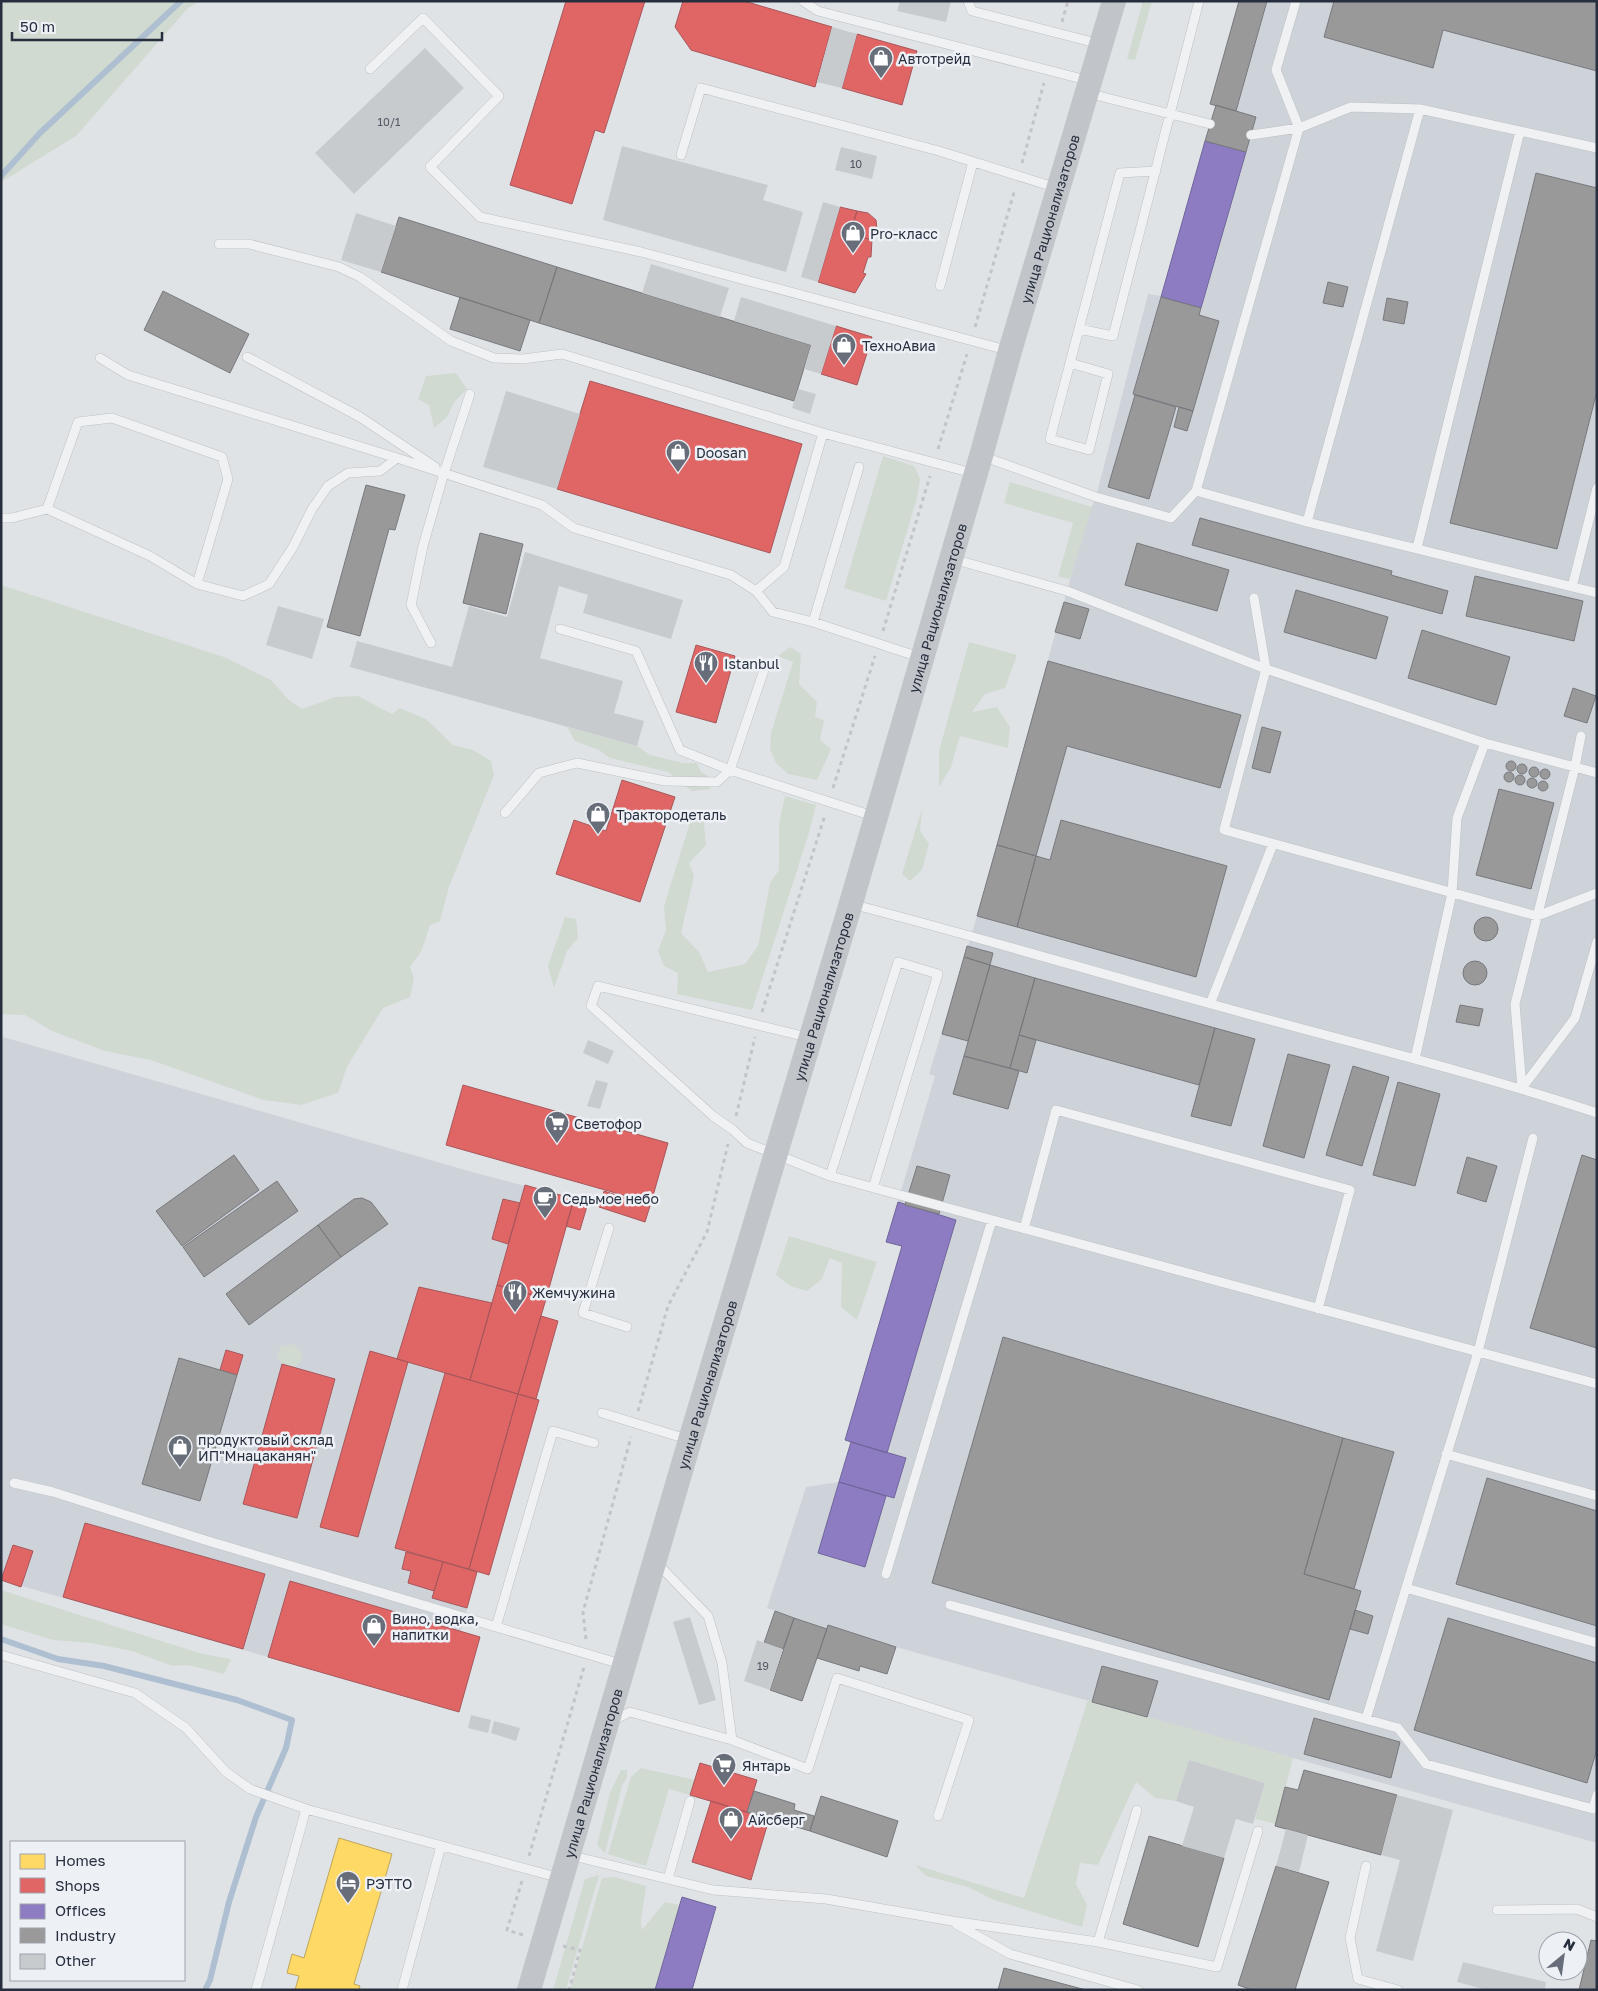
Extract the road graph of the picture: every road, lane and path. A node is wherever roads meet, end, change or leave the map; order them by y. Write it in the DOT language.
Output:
graph roads {
  1 [pos="803,1"];
  2 [pos="968,1"];
  3 [pos="1068,1"];
  4 [pos="1114,1"];
  5 [pos="1199,1"];
  6 [pos="1296,1"];
  7 [pos="1059,34"];
  8 [pos="1102,45"];
  9 [pos="370,69"];
  10 [pos="1048,70"];
  11 [pos="1089,87"];
  12 [pos="1420,109"];
  13 [pos="1171,114"];
  14 [pos="1210,124"];
  15 [pos="1299,128"];
  16 [pos="1520,131"];
  17 [pos="1251,135"];
  18 [pos="1597,148"];
  19 [pos="681,155"];
  20 [pos="973,162"];
  21 [pos="1156,171"];
  22 [pos="1019,176"];
  23 [pos="1060,188"];
  24 [pos="218,244"];
  25 [pos="940,286"];
  26 [pos="1079,329"];
  27 [pos="971,341"];
  28 [pos="1010,351"];
  29 [pos="246,357"];
  30 [pos="100,358"];
  31 [pos="1070,363"];
  32 [pos="470,394"];
  33 [pos="824,433"];
  34 [pos="397,458"];
  35 [pos="934,463"];
  36 [pos="979,465"];
  37 [pos="859,468"];
  38 [pos="444,473"];
  39 [pos="1597,488"];
  40 [pos="1196,491"];
  41 [pos="47,509"];
  42 [pos="1,518"];
  43 [pos="1307,522"];
  44 [pos="1417,548"];
  45 [pos="952,558"];
  46 [pos="197,584"];
  47 [pos="1572,587"];
  48 [pos="756,591"];
  49 [pos="1597,593"];
  50 [pos="1254,598"];
  51 [pos="813,622"];
  52 [pos="560,629"];
  53 [pos="431,643"];
  54 [pos="879,644"];
  55 [pos="922,658"];
  56 [pos="1266,669"];
  57 [pos="764,670"];
  58 [pos="1582,736"];
  59 [pos="1485,743"];
  60 [pos="1575,767"];
  61 [pos="730,770"];
  62 [pos="1597,773"];
  63 [pos="829,802"];
  64 [pos="504,813"];
  65 [pos="876,817"];
  66 [pos="1273,844"];
  67 [pos="1452,893"];
  68 [pos="1597,893"];
  69 [pos="851,904"];
  70 [pos="1537,916"];
  71 [pos="1597,942"];
  72 [pos="1210,1004"];
  73 [pos="758,1025"];
  74 [pos="811,1038"];
  75 [pos="1415,1060"];
  76 [pos="1522,1088"];
  77 [pos="1597,1113"];
  78 [pos="733,1130"];
  79 [pos="1533,1138"];
  80 [pos="776,1156"];
  81 [pos="830,1176"];
  82 [pos="873,1188"];
  83 [pos="992,1220"];
  84 [pos="609,1228"];
  85 [pos="1024,1229"];
  86 [pos="1318,1308"];
  87 [pos="627,1327"];
  88 [pos="1478,1352"];
  89 [pos="1597,1384"];
  90 [pos="602,1413"];
  91 [pos="635,1423"];
  92 [pos="690,1440"];
  93 [pos="594,1443"];
  94 [pos="1446,1454"];
  95 [pos="14,1483"];
  96 [pos="1597,1496"];
  97 [pos="656,1562"];
  98 [pos="886,1574"];
  99 [pos="1406,1588"];
  100 [pos="950,1606"];
  101 [pos="496,1627"];
  102 [pos="1597,1643"];
  103 [pos="587,1654"];
  104 [pos="1,1655"];
  105 [pos="625,1665"];
  106 [pos="1366,1719"];
  107 [pos="607,1724"];
  108 [pos="732,1740"];
  109 [pos="1597,1795"];
  110 [pos="690,1802"];
  111 [pos="306,1809"];
  112 [pos="1137,1810"];
  113 [pos="938,1816"];
  114 [pos="1258,1831"];
  115 [pos="441,1846"];
  116 [pos="569,1855"];
  117 [pos="1366,1866"];
  118 [pos="526,1867"];
  119 [pos="562,1879"];
  120 [pos="668,1879"];
  121 [pos="1497,1910"];
  122 [pos="1597,1917"];
  123 [pos="952,1921"];
  124 [pos="544,1941"];
  125 [pos="1098,1942"];
  126 [pos="256,1990"];
  127 [pos="402,1990"];
  128 [pos="529,1990"];
  129 [pos="569,1990"];
  130 [pos="1138,1990"];
  131 [pos="1398,1990"];
  1 -- 10 [label="lane"];
  2 -- 7 [label="lane"];
  3 -- 7 [label="path"];
  4 -- 8 [label="main road, улица Рационализаторов"];
  5 -- 13 [label="lane"];
  6 -- 15 [label="lane"];
  7 -- 8 [label="lane"];
  8 -- 11 [label="main road, улица Рационализаторов"];
  9 -- 27 [label="lane"];
  10 -- 11 [label="lane"];
  10 -- 22 [label="path"];
  11 -- 13 [label="lane"];
  11 -- 23 [label="main road, улица Рационализаторов"];
  12 -- 15 [label="lane"];
  12 -- 16 [label="lane"];
  12 -- 43 [label="lane"];
  13 -- 14 [label="lane"];
  13 -- 21 [label="lane"];
  15 -- 17 [label="lane"];
  15 -- 40 [label="lane"];
  16 -- 18 [label="lane"];
  16 -- 44 [label="lane"];
  19 -- 20 [label="lane"];
  20 -- 22 [label="lane"];
  20 -- 25 [label="lane"];
  21 -- 26 [label="lane"];
  21 -- 26 [label="lane"];
  22 -- 23 [label="lane"];
  22 -- 27 [label="path"];
  23 -- 28 [label="main road, улица Рационализаторов"];
  24 -- 33 [label="lane"];
  26 -- 31 [label="lane"];
  27 -- 28 [label="lane"];
  27 -- 35 [label="path"];
  28 -- 36 [label="main road, улица Рационализаторов"];
  29 -- 38 [label="lane"];
  30 -- 34 [label="lane"];
  31 -- 31 [label="lane"];
  32 -- 38 [label="lane"];
  33 -- 35 [label="lane"];
  33 -- 48 [label="lane"];
  34 -- 38 [label="lane"];
  34 -- 46 [label="lane"];
  35 -- 36 [label="lane"];
  35 -- 54 [label="path"];
  36 -- 40 [label="lane"];
  36 -- 45 [label="main road, улица Рационализаторов"];
  37 -- 51 [label="lane"];
  38 -- 48 [label="lane"];
  38 -- 53 [label="lane"];
  39 -- 47 [label="lane"];
  40 -- 43 [label="lane"];
  41 -- 42 [label="lane"];
  41 -- 46 [label="lane"];
  41 -- 46 [label="lane"];
  43 -- 44 [label="lane"];
  44 -- 47 [label="lane"];
  45 -- 55 [label="main road, улица Рационализаторов"];
  45 -- 56 [label="lane"];
  47 -- 49 [label="lane"];
  48 -- 51 [label="lane"];
  50 -- 56 [label="lane"];
  51 -- 54 [label="lane"];
  52 -- 61 [label="lane"];
  54 -- 55 [label="lane"];
  54 -- 63 [label="path"];
  55 -- 65 [label="main road, улица Рационализаторов"];
  56 -- 59 [label="lane"];
  56 -- 66 [label="lane"];
  57 -- 61 [label="lane"];
  58 -- 60 [label="lane"];
  59 -- 60 [label="lane"];
  59 -- 67 [label="lane"];
  60 -- 62 [label="lane"];
  60 -- 70 [label="lane"];
  61 -- 63 [label="lane"];
  61 -- 64 [label="lane"];
  63 -- 65 [label="lane"];
  63 -- 73 [label="path"];
  65 -- 69 [label="main road, улица Рационализаторов"];
  66 -- 67 [label="lane"];
  66 -- 72 [label="lane"];
  67 -- 70 [label="lane"];
  67 -- 75 [label="lane"];
  68 -- 70 [label="lane"];
  69 -- 72 [label="lane"];
  69 -- 74 [label="main road, улица Рационализаторов"];
  70 -- 76 [label="lane"];
  71 -- 76 [label="lane"];
  72 -- 75 [label="lane"];
  73 -- 74 [label="lane"];
  73 -- 78 [label="path"];
  73 -- 78 [label="lane"];
  74 -- 80 [label="main road, улица Рационализаторов"];
  75 -- 76 [label="lane"];
  76 -- 77 [label="lane"];
  78 -- 80 [label="lane"];
  78 -- 91 [label="path"];
  79 -- 88 [label="lane"];
  80 -- 81 [label="lane"];
  80 -- 92 [label="main road, улица Рационализаторов"];
  81 -- 82 [label="lane"];
  81 -- 82 [label="lane"];
  82 -- 83 [label="lane"];
  83 -- 85 [label="lane"];
  83 -- 98 [label="lane"];
  84 -- 87 [label="lane"];
  85 -- 86 [label="lane"];
  85 -- 86 [label="lane"];
  86 -- 88 [label="lane"];
  88 -- 89 [label="lane"];
  88 -- 94 [label="lane"];
  90 -- 91 [label="lane"];
  91 -- 92 [label="lane"];
  91 -- 103 [label="path"];
  92 -- 97 [label="main road, улица Рационализаторов"];
  93 -- 101 [label="lane"];
  94 -- 96 [label="lane"];
  94 -- 99 [label="lane"];
  95 -- 101 [label="lane"];
  97 -- 105 [label="main road, улица Рационализаторов"];
  97 -- 108 [label="lane"];
  99 -- 102 [label="lane"];
  99 -- 106 [label="lane"];
  100 -- 106 [label="lane"];
  101 -- 103 [label="lane"];
  103 -- 105 [label="lane"];
  103 -- 118 [label="path"];
  104 -- 111 [label="lane"];
  105 -- 107 [label="main road, улица Рационализаторов"];
  106 -- 109 [label="lane"];
  107 -- 108 [label="lane"];
  107 -- 116 [label="main road, улица Рационализаторов"];
  108 -- 113 [label="lane"];
  110 -- 120 [label="lane"];
  111 -- 115 [label="lane"];
  111 -- 126 [label="lane"];
  112 -- 125 [label="lane"];
  114 -- 125 [label="lane"];
  115 -- 118 [label="lane"];
  115 -- 127 [label="lane"];
  116 -- 119 [label="main road, улица Рационализаторов"];
  116 -- 120 [label="lane"];
  117 -- 131 [label="lane"];
  118 -- 119 [label="lane"];
  118 -- 124 [label="path"];
  119 -- 124 [label="main road, улица Рационализаторов"];
  120 -- 123 [label="lane"];
  121 -- 122 [label="lane"];
  123 -- 125 [label="lane"];
  123 -- 130 [label="lane"];
  124 -- 128 [label="main road, улица Рационализаторов"];
  124 -- 129 [label="path"];
}
